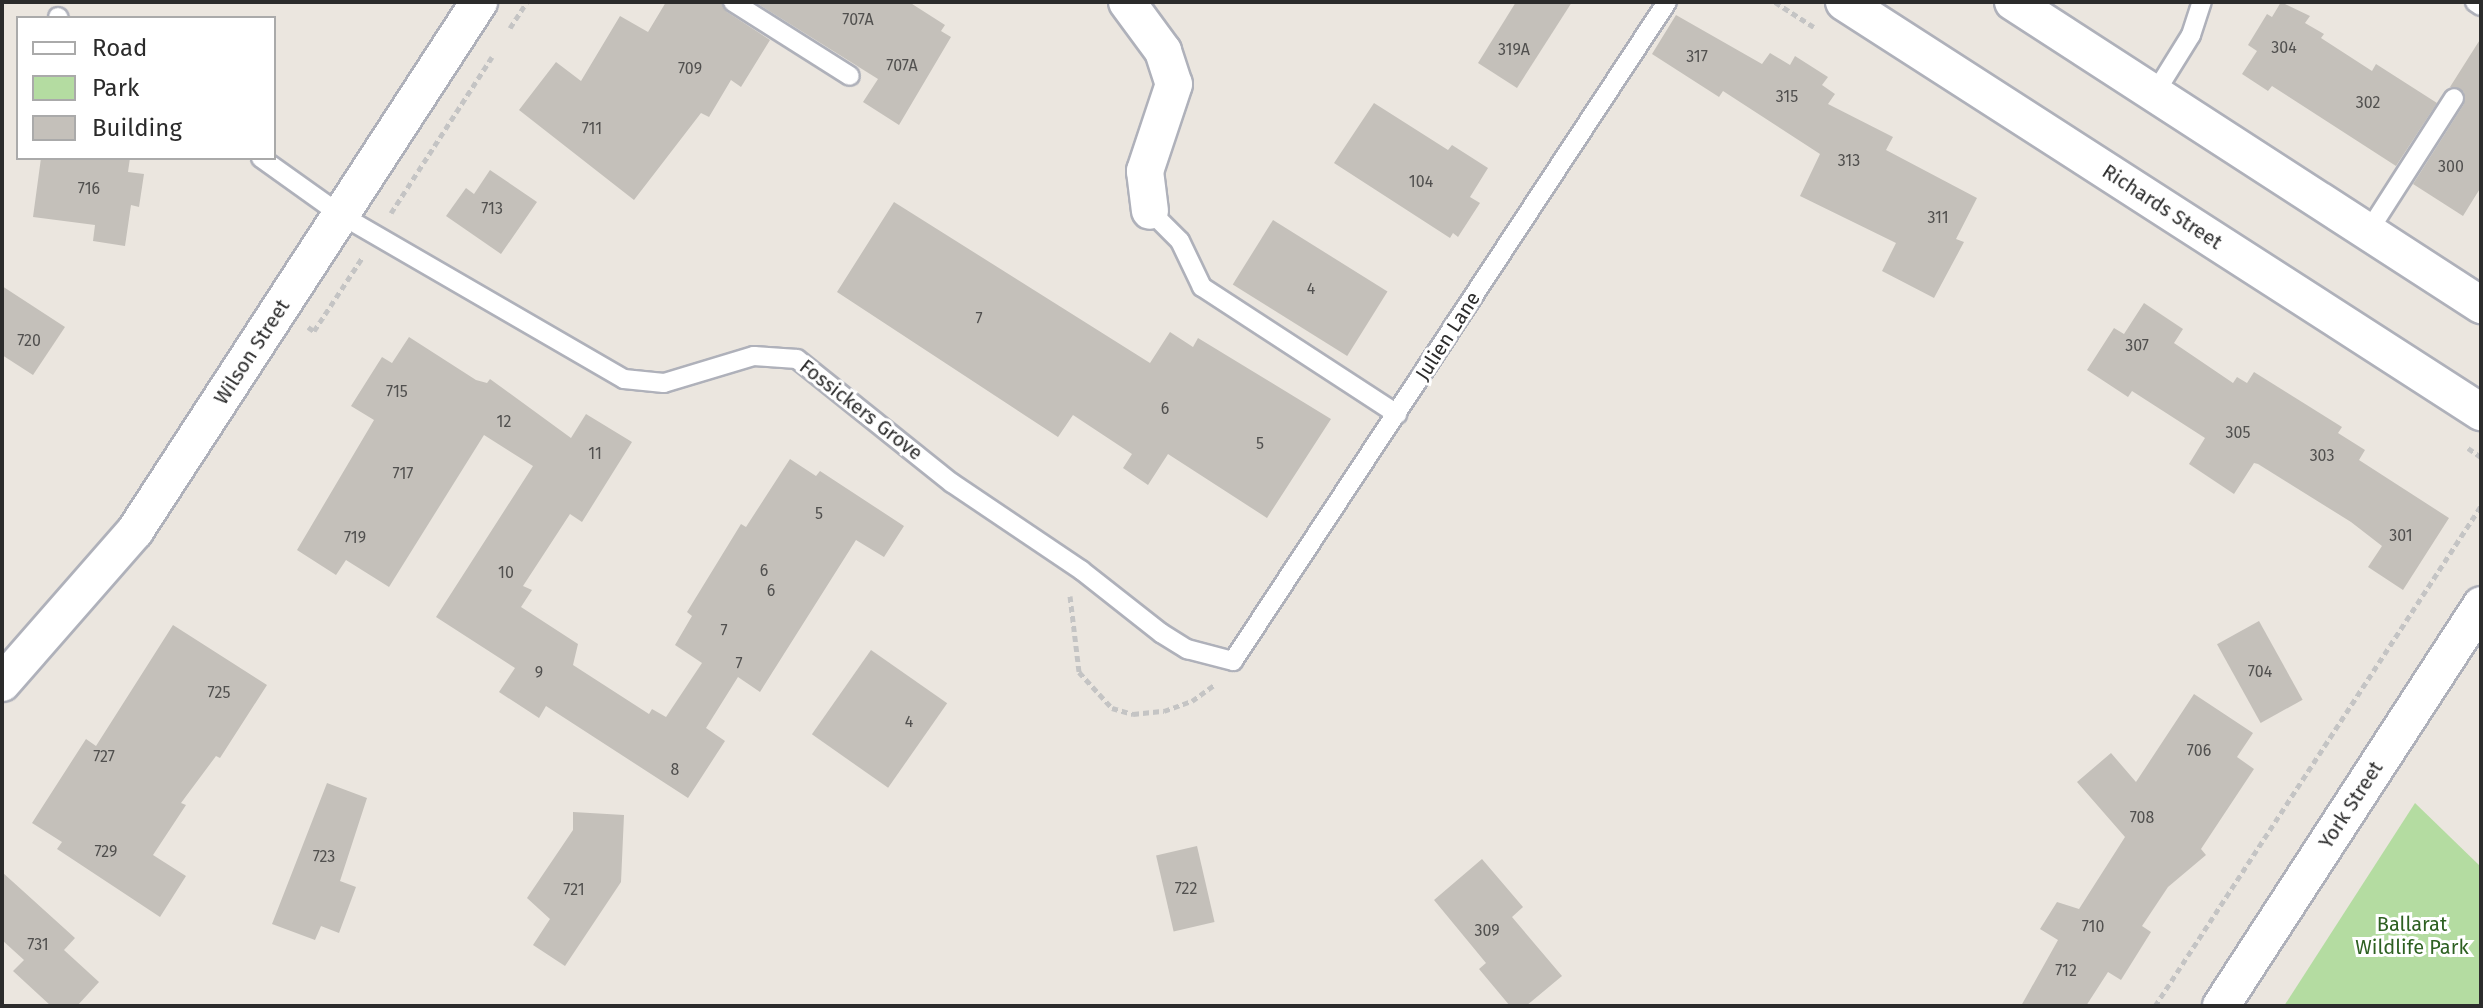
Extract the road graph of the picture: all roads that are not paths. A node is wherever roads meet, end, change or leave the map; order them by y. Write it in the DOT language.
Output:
graph roads {
  1 [pos="479,2"];
  2 [pos="733,2"];
  3 [pos="1127,2"];
  4 [pos="1667,2"];
  5 [pos="1844,2"];
  6 [pos="2013,2"];
  7 [pos="2202,2"];
  8 [pos="2475,2"];
  9 [pos="2481,6"];
  10 [pos="850,76"];
  11 [pos="2155,93"];
  12 [pos="2454,98"];
  13 [pos="264,160"];
  14 [pos="1150,211"];
  15 [pos="341,215"];
  16 [pos="2368,232"];
  17 [pos="2481,305"];
  18 [pos="2481,412"];
  19 [pos="1397,414"];
  20 [pos="2481,605"];
  21 [pos="1230,659"];
  22 [pos="2,683"];
  23 [pos="2221,1006"];
  1 -- 15 [label="street, Wilson Street"];
  2 -- 10 [label="lane"];
  3 -- 14 [label="street"];
  4 -- 19 [label="lane, Julien Lane"];
  5 -- 18 [label="street, Richards Street"];
  6 -- 11 [label="street"];
  7 -- 11 [label="lane"];
  8 -- 9 [label="lane"];
  11 -- 16 [label="street"];
  12 -- 16 [label="lane"];
  13 -- 15 [label="lane, Fossickers Grove"];
  14 -- 19 [label="lane"];
  15 -- 21 [label="lane, Fossickers Grove"];
  15 -- 22 [label="street, Wilson Street"];
  16 -- 17 [label="street"];
  19 -- 21 [label="lane, Julien Lane"];
  20 -- 23 [label="street, York Street"];
}
